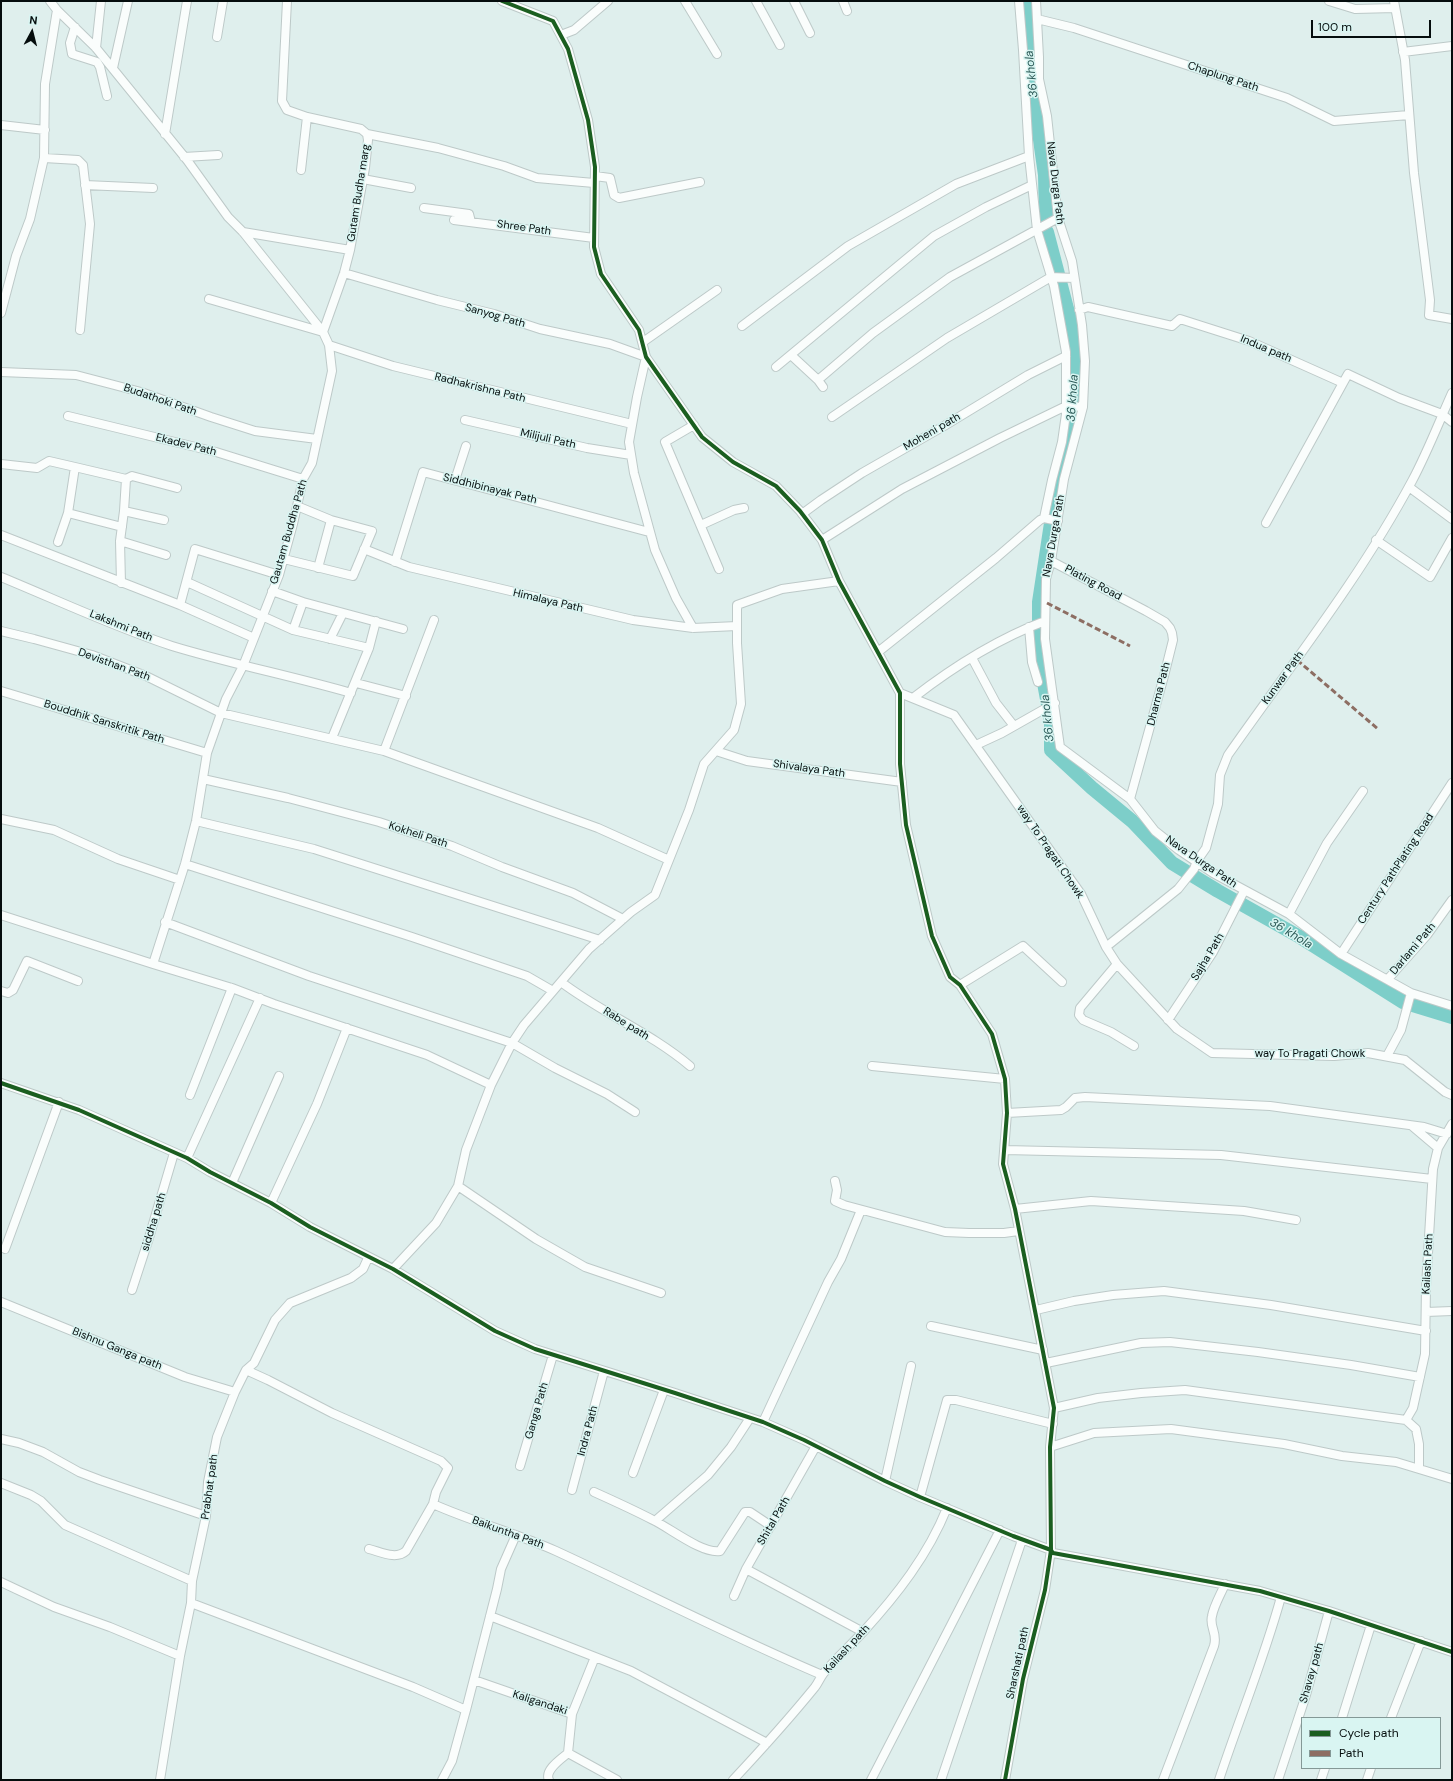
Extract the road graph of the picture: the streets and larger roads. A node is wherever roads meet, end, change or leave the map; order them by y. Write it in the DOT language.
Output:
graph roads {
  1 [pos="50,1"];
  2 [pos="102,1"];
  3 [pos="128,1"];
  4 [pos="187,1"];
  5 [pos="223,1"];
  6 [pos="287,1"];
  7 [pos="502,1"];
  8 [pos="608,1"];
  9 [pos="685,1"];
  10 [pos="756,1"];
  11 [pos="794,1"];
  12 [pos="843,1"];
  13 [pos="1019,1"];
  14 [pos="1036,1"];
  15 [pos="1329,1"];
  16 [pos="1395,4"];
  17 [pos="57,10"];
  18 [pos="847,11"];
  19 [pos="1037,19"];
  20 [pos="75,27"];
  21 [pos="810,33"];
  22 [pos="561,35"];
  23 [pos="216,37"];
  24 [pos="780,46"];
  25 [pos="1452,46"];
  26 [pos="96,48"];
  27 [pos="1403,52"];
  28 [pos="717,54"];
  29 [pos="112,68"];
  30 [pos="107,96"];
  31 [pos="1410,115"];
  32 [pos="307,117"];
  33 [pos="1,125"];
  34 [pos="45,130"];
  35 [pos="165,134"];
  36 [pos="367,134"];
  37 [pos="218,155"];
  38 [pos="1029,156"];
  39 [pos="184,157"];
  40 [pos="44,158"];
  41 [pos="301,170"];
  42 [pos="363,179"];
  43 [pos="595,179"];
  44 [pos="700,182"];
  45 [pos="85,185"];
  46 [pos="1032,185"];
  47 [pos="153,188"];
  48 [pos="411,188"];
  49 [pos="424,208"];
  50 [pos="1058,218"];
  51 [pos="454,220"];
  52 [pos="471,222"];
  53 [pos="1037,230"];
  54 [pos="243,232"];
  55 [pos="594,238"];
  56 [pos="350,250"];
  57 [pos="344,273"];
  58 [pos="1051,278"];
  59 [pos="1074,278"];
  60 [pos="717,290"];
  61 [pos="209,299"];
  62 [pos="1079,310"];
  63 [pos="1,311"];
  64 [pos="1452,319"];
  65 [pos="742,326"];
  66 [pos="80,330"];
  67 [pos="323,332"];
  68 [pos="643,342"];
  69 [pos="329,346"];
  70 [pos="791,354"];
  71 [pos="1066,356"];
  72 [pos="646,357"];
  73 [pos="776,367"];
  74 [pos="1,372"];
  75 [pos="818,380"];
  76 [pos="1343,383"];
  77 [pos="823,388"];
  78 [pos="1452,393"];
  79 [pos="1066,406"];
  80 [pos="1083,407"];
  81 [pos="1442,414"];
  82 [pos="68,416"];
  83 [pos="832,417"];
  84 [pos="465,420"];
  85 [pos="1452,422"];
  86 [pos="632,424"];
  87 [pos="694,425"];
  88 [pos="317,439"];
  89 [pos="466,446"];
  90 [pos="631,455"];
  91 [pos="1,464"];
  92 [pos="76,467"];
  93 [pos="126,479"];
  94 [pos="303,479"];
  95 [pos="455,480"];
  96 [pos="1409,487"];
  97 [pos="177,488"];
  98 [pos="297,506"];
  99 [pos="744,508"];
  100 [pos="124,511"];
  101 [pos="68,513"];
  102 [pos="802,514"];
  103 [pos="1044,518"];
  104 [pos="1452,519"];
  105 [pos="164,520"];
  106 [pos="331,520"];
  107 [pos="1058,521"];
  108 [pos="1266,522"];
  109 [pos="701,525"];
  110 [pos="122,528"];
  111 [pos="649,532"];
  112 [pos="1,535"];
  113 [pos="1452,538"];
  114 [pos="822,540"];
  115 [pos="1376,540"];
  116 [pos="120,541"];
  117 [pos="58,542"];
  118 [pos="364,549"];
  119 [pos="166,555"];
  120 [pos="284,559"];
  121 [pos="1051,561"];
  122 [pos="395,562"];
  123 [pos="318,568"];
  124 [pos="719,569"];
  125 [pos="278,576"];
  126 [pos="1,577"];
  127 [pos="839,581"];
  128 [pos="187,582"];
  129 [pos="120,583"];
  130 [pos="272,591"];
  131 [pos="303,602"];
  132 [pos="180,605"];
  133 [pos="1135,606"];
  134 [pos="343,613"];
  135 [pos="262,616"];
  136 [pos="434,620"];
  137 [pos="376,621"];
  138 [pos="1045,621"];
  139 [pos="737,626"];
  140 [pos="1029,627"];
  141 [pos="693,628"];
  142 [pos="403,629"];
  143 [pos="293,630"];
  144 [pos="1,631"];
  145 [pos="254,638"];
  146 [pos="330,639"];
  147 [pos="369,648"];
  148 [pos="878,652"];
  149 [pos="972,658"];
  150 [pos="243,666"];
  151 [pos="356,682"];
  152 [pos="1038,682"];
  153 [pos="1,691"];
  154 [pos="351,693"];
  155 [pos="900,693"];
  156 [pos="406,696"];
  157 [pos="913,698"];
  158 [pos="1055,702"];
  159 [pos="221,713"];
  160 [pos="1014,726"];
  161 [pos="332,738"];
  162 [pos="976,745"];
  163 [pos="384,751"];
  164 [pos="716,751"];
  165 [pos="206,753"];
  166 [pos="203,779"];
  167 [pos="902,782"];
  168 [pos="1452,784"];
  169 [pos="1364,791"];
  170 [pos="1130,799"];
  171 [pos="1,820"];
  172 [pos="196,821"];
  173 [pos="669,860"];
  174 [pos="1197,861"];
  175 [pos="185,864"];
  176 [pos="180,880"];
  177 [pos="1244,891"];
  178 [pos="1452,900"];
  179 [pos="1289,914"];
  180 [pos="1,915"];
  181 [pos="623,919"];
  182 [pos="165,922"];
  183 [pos="600,940"];
  184 [pos="1106,947"];
  185 [pos="1341,954"];
  186 [pos="153,964"];
  187 [pos="1118,964"];
  188 [pos="1388,979"];
  189 [pos="78,981"];
  190 [pos="561,982"];
  191 [pos="1062,982"];
  192 [pos="960,985"];
  193 [pos="232,988"];
  194 [pos="1,991"];
  195 [pos="553,991"];
  196 [pos="1411,993"];
  197 [pos="260,998"];
  198 [pos="1452,1005"];
  199 [pos="1168,1020"];
  200 [pos="347,1028"];
  201 [pos="512,1043"];
  202 [pos="1134,1046"];
  203 [pos="1387,1056"];
  204 [pos="690,1066"];
  205 [pos="872,1066"];
  206 [pos="279,1076"];
  207 [pos="1005,1079"];
  208 [pos="1,1083"];
  209 [pos="491,1085"];
  210 [pos="190,1095"];
  211 [pos="1452,1095"];
  212 [pos="59,1102"];
  213 [pos="635,1112"];
  214 [pos="1007,1113"];
  215 [pos="1452,1124"];
  216 [pos="1412,1125"];
  217 [pos="1447,1134"];
  218 [pos="1438,1148"];
  219 [pos="1005,1150"];
  220 [pos="174,1153"];
  221 [pos="187,1158"];
  222 [pos="1432,1179"];
  223 [pos="835,1181"];
  224 [pos="232,1183"];
  225 [pos="458,1186"];
  226 [pos="270,1203"];
  227 [pos="1015,1209"];
  228 [pos="861,1210"];
  229 [pos="1296,1220"];
  230 [pos="1018,1231"];
  231 [pos="5,1249"];
  232 [pos="368,1258"];
  233 [pos="393,1269"];
  234 [pos="132,1290"];
  235 [pos="661,1293"];
  236 [pos="1,1302"];
  237 [pos="1036,1310"];
  238 [pos="1452,1310"];
  239 [pos="1426,1312"];
  240 [pos="931,1326"];
  241 [pos="1426,1331"];
  242 [pos="1043,1350"];
  243 [pos="553,1355"];
  244 [pos="1046,1363"];
  245 [pos="911,1366"];
  246 [pos="246,1370"];
  247 [pos="604,1371"];
  248 [pos="1420,1378"];
  249 [pos="664,1390"];
  250 [pos="235,1392"];
  251 [pos="1054,1408"];
  252 [pos="750,1418"];
  253 [pos="1406,1420"];
  254 [pos="763,1422"];
  255 [pos="1053,1424"];
  256 [pos="1,1439"];
  257 [pos="816,1446"];
  258 [pos="1050,1447"];
  259 [pos="520,1466"];
  260 [pos="1419,1468"];
  261 [pos="633,1473"];
  262 [pos="1452,1478"];
  263 [pos="885,1481"];
  264 [pos="1,1483"];
  265 [pos="572,1490"];
  266 [pos="594,1492"];
  267 [pos="920,1497"];
  268 [pos="432,1504"];
  269 [pos="947,1508"];
  270 [pos="206,1516"];
  271 [pos="655,1521"];
  272 [pos="771,1526"];
  273 [pos="1000,1530"];
  274 [pos="516,1535"];
  275 [pos="1022,1540"];
  276 [pos="370,1549"];
  277 [pos="1051,1550"];
  278 [pos="746,1569"];
  279 [pos="192,1581"];
  280 [pos="1,1582"];
  281 [pos="1226,1584"];
  282 [pos="734,1596"];
  283 [pos="1281,1597"];
  284 [pos="191,1603"];
  285 [pos="1329,1611"];
  286 [pos="490,1616"];
  287 [pos="1371,1625"];
  288 [pos="863,1632"];
  289 [pos="1420,1641"];
  290 [pos="1452,1652"];
  291 [pos="180,1656"];
  292 [pos="595,1657"];
  293 [pos="822,1675"];
  294 [pos="474,1680"];
  295 [pos="466,1710"];
  296 [pos="572,1714"];
  297 [pos="1342,1717"];
  298 [pos="1391,1717"];
  299 [pos="766,1743"];
  300 [pos="568,1753"];
  301 [pos="1325,1769"];
  302 [pos="1371,1769"];
  303 [pos="160,1780"];
  304 [pos="442,1780"];
  305 [pos="549,1780"];
  306 [pos="617,1780"];
  307 [pos="733,1780"];
  308 [pos="871,1780"];
  309 [pos="941,1780"];
  310 [pos="1005,1780"];
  311 [pos="1163,1780"];
  312 [pos="1219,1780"];
  313 [pos="1278,1780"];
  314 [pos="1321,1780"];
  315 [pos="1367,1780"];
  1 -- 17 [label="street"];
  2 -- 26 [label="street"];
  3 -- 29 [label="street"];
  4 -- 35 [label="street"];
  5 -- 23 [label="street"];
  6 -- 32 [label="street, Gutam Budha marg"];
  7 -- 22 [label="street"];
  8 -- 22 [label="street"];
  9 -- 28 [label="street"];
  10 -- 24 [label="street"];
  11 -- 21 [label="street"];
  12 -- 18 [label="street"];
  13 -- 38 [label="street"];
  14 -- 19 [label="street, Nava Durga Path"];
  15 -- 16 [label="street"];
  16 -- 27 [label="street"];
  17 -- 20 [label="street"];
  17 -- 34 [label="street"];
  19 -- 31 [label="street, Chaplung Path"];
  19 -- 50 [label="street, Nava Durga Path"];
  20 -- 26 [label="street"];
  20 -- 30 [label="street"];
  22 -- 43 [label="street"];
  25 -- 27 [label="street"];
  26 -- 29 [label="street"];
  27 -- 31 [label="street"];
  29 -- 35 [label="street"];
  31 -- 64 [label="street"];
  32 -- 36 [label="street, Gutam Budha marg"];
  32 -- 41 [label="street"];
  33 -- 34 [label="street"];
  34 -- 40 [label="street"];
  35 -- 39 [label="street"];
  36 -- 42 [label="street, Gutam Budha marg"];
  36 -- 43 [label="street"];
  37 -- 39 [label="street"];
  38 -- 46 [label="street"];
  38 -- 65 [label="street"];
  39 -- 54 [label="street"];
  40 -- 45 [label="street"];
  40 -- 63 [label="street"];
  42 -- 48 [label="street"];
  42 -- 56 [label="street, Gutam Budha marg"];
  43 -- 44 [label="street"];
  43 -- 55 [label="street"];
  45 -- 47 [label="street"];
  45 -- 66 [label="street"];
  46 -- 53 [label="street"];
  46 -- 70 [label="street"];
  49 -- 52 [label="street"];
  50 -- 53 [label="street"];
  50 -- 59 [label="street, Nava Durga Path"];
  51 -- 52 [label="street, Shree Path"];
  52 -- 55 [label="street, Shree Path"];
  53 -- 58 [label="street"];
  53 -- 75 [label="street"];
  54 -- 56 [label="street"];
  54 -- 67 [label="street"];
  55 -- 68 [label="street"];
  56 -- 57 [label="street, Gutam Budha marg"];
  57 -- 67 [label="street, Gutam Budha marg"];
  57 -- 72 [label="street, Sanyog Path"];
  58 -- 59 [label="street"];
  58 -- 71 [label="street"];
  58 -- 83 [label="street"];
  59 -- 62 [label="street, Nava Durga Path"];
  60 -- 68 [label="street"];
  61 -- 67 [label="street"];
  62 -- 76 [label="street, Indua path"];
  62 -- 80 [label="street, Nava Durga Path"];
  67 -- 69 [label="street"];
  68 -- 72 [label="street"];
  69 -- 86 [label="street, Radhakrishna Path"];
  69 -- 88 [label="street, Gautam Buddha Path"];
  70 -- 73 [label="street"];
  70 -- 75 [label="street"];
  71 -- 79 [label="street"];
  71 -- 102 [label="street, Moheni path"];
  72 -- 86 [label="street"];
  72 -- 87 [label="street"];
  74 -- 88 [label="street, Budathoki Path"];
  75 -- 77 [label="street"];
  76 -- 81 [label="street"];
  76 -- 108 [label="street"];
  78 -- 81 [label="street, Kunwar Path"];
  79 -- 80 [label="street"];
  79 -- 103 [label="street"];
  79 -- 114 [label="street"];
  80 -- 107 [label="street, Nava Durga Path"];
  81 -- 85 [label="street"];
  81 -- 96 [label="street, Kunwar Path"];
  82 -- 94 [label="street, Ekadev Path"];
  84 -- 90 [label="street, Milijuli Path"];
  86 -- 90 [label="street"];
  87 -- 102 [label="street"];
  87 -- 109 [label="street"];
  88 -- 94 [label="street, Gautam Buddha Path"];
  89 -- 95 [label="street"];
  90 -- 111 [label="street"];
  91 -- 92 [label="street"];
  92 -- 93 [label="street"];
  92 -- 101 [label="street"];
  93 -- 97 [label="street"];
  93 -- 100 [label="street"];
  94 -- 98 [label="street, Gautam Buddha Path"];
  95 -- 111 [label="street, Siddhibinayak Path"];
  95 -- 122 [label="street, Siddhibinayak Path"];
  96 -- 104 [label="street"];
  96 -- 115 [label="street, Kunwar Path"];
  98 -- 106 [label="street"];
  98 -- 120 [label="street, Gautam Buddha Path"];
  99 -- 109 [label="street"];
  100 -- 105 [label="street"];
  100 -- 110 [label="street"];
  101 -- 110 [label="street"];
  101 -- 117 [label="street"];
  102 -- 114 [label="street"];
  103 -- 107 [label="street"];
  103 -- 148 [label="street"];
  106 -- 118 [label="street"];
  106 -- 123 [label="street"];
  107 -- 121 [label="street, Nava Durga Path"];
  109 -- 124 [label="street"];
  110 -- 116 [label="street"];
  111 -- 141 [label="street"];
  112 -- 129 [label="street"];
  113 -- 115 [label="street"];
  114 -- 127 [label="street"];
  115 -- 174 [label="street, Kunwar Path"];
  116 -- 119 [label="street"];
  116 -- 129 [label="street"];
  118 -- 122 [label="street, Himalaya Path"];
  118 -- 123 [label="street"];
  120 -- 123 [label="street"];
  120 -- 125 [label="street, Gautam Buddha Path"];
  121 -- 133 [label="street, Plating Road"];
  121 -- 138 [label="street, Nava Durga Path"];
  122 -- 141 [label="street, Himalaya Path"];
  125 -- 128 [label="street"];
  125 -- 130 [label="street, Gautam Buddha Path"];
  126 -- 150 [label="street, Lakshmi Path"];
  127 -- 139 [label="street"];
  127 -- 148 [label="street"];
  128 -- 132 [label="street"];
  128 -- 135 [label="street"];
  129 -- 132 [label="street"];
  130 -- 131 [label="street"];
  130 -- 135 [label="street, Gautam Buddha Path"];
  131 -- 134 [label="street"];
  131 -- 143 [label="street"];
  132 -- 145 [label="street"];
  133 -- 170 [label="street, Dharma Path"];
  134 -- 137 [label="street"];
  134 -- 146 [label="street"];
  135 -- 143 [label="street"];
  135 -- 145 [label="street, Gautam Buddha Path"];
  136 -- 156 [label="street"];
  137 -- 142 [label="street"];
  137 -- 147 [label="street"];
  138 -- 140 [label="street"];
  138 -- 158 [label="street, Nava Durga Path"];
  139 -- 141 [label="street, Himalaya Path"];
  139 -- 164 [label="street"];
  140 -- 149 [label="street"];
  140 -- 152 [label="street"];
  143 -- 146 [label="street"];
  144 -- 159 [label="street, Devisthan Path"];
  145 -- 150 [label="street, Gautam Buddha Path"];
  146 -- 147 [label="street"];
  147 -- 151 [label="street"];
  148 -- 155 [label="street"];
  149 -- 157 [label="street"];
  149 -- 160 [label="street"];
  150 -- 154 [label="street, Lakshmi Path"];
  150 -- 159 [label="street, Gautam Buddha Path"];
  151 -- 154 [label="street"];
  151 -- 156 [label="street"];
  153 -- 165 [label="street, Bouddhik Sanskritik Path"];
  154 -- 161 [label="street"];
  155 -- 157 [label="street, way To Pragati Chowk"];
  155 -- 167 [label="street, Sharshati path"];
  156 -- 163 [label="street"];
  157 -- 162 [label="street, way To Pragati Chowk"];
  158 -- 160 [label="street"];
  158 -- 170 [label="street, Nava Durga Path"];
  159 -- 161 [label="street, Devisthan Path"];
  159 -- 165 [label="street, Gautam Buddha Path"];
  160 -- 162 [label="street"];
  161 -- 163 [label="street, Devisthan Path"];
  162 -- 184 [label="street, way To Pragati Chowk"];
  163 -- 173 [label="street, Devisthan Path"];
  164 -- 167 [label="street, Shivalaya Path"];
  164 -- 173 [label="street"];
  165 -- 166 [label="street, Gautam Buddha Path"];
  166 -- 172 [label="street, Gautam Buddha Path"];
  166 -- 181 [label="street, Kokheli Path"];
  167 -- 192 [label="street, Sharshati path"];
  168 -- 185 [label="street, Century PathPlating Road"];
  169 -- 179 [label="street"];
  170 -- 174 [label="street, Nava Durga Path"];
  171 -- 176 [label="street"];
  172 -- 175 [label="street, Gautam Buddha Path"];
  172 -- 183 [label="street"];
  173 -- 181 [label="street"];
  174 -- 177 [label="street, Nava Durga Path"];
  174 -- 184 [label="street, Kunwar Path"];
  175 -- 176 [label="street, Gautam Buddha Path"];
  175 -- 195 [label="street"];
  176 -- 182 [label="street, Gautam Buddha Path"];
  177 -- 179 [label="street, Nava Durga Path"];
  177 -- 199 [label="street, Sajha Path"];
  178 -- 188 [label="street, Darlami Path"];
  179 -- 185 [label="street, Nava Durga Path"];
  180 -- 186 [label="street"];
  181 -- 183 [label="street"];
  182 -- 186 [label="street, Gautam Buddha Path"];
  182 -- 201 [label="street"];
  183 -- 190 [label="street"];
  184 -- 187 [label="street, way To Pragati Chowk"];
  185 -- 188 [label="street, Nava Durga Path"];
  186 -- 193 [label="street"];
  187 -- 199 [label="street, way To Pragati Chowk"];
  187 -- 202 [label="street"];
  188 -- 196 [label="street, Nava Durga Path"];
  189 -- 194 [label="street"];
  190 -- 195 [label="street"];
  190 -- 204 [label="street, Rabe path"];
  191 -- 192 [label="street"];
  192 -- 207 [label="street, Sharshati path"];
  193 -- 197 [label="street"];
  193 -- 210 [label="street"];
  195 -- 201 [label="street"];
  196 -- 198 [label="street, Nava Durga Path"];
  196 -- 203 [label="street"];
  197 -- 200 [label="street"];
  197 -- 221 [label="street"];
  199 -- 203 [label="street, way To Pragati Chowk"];
  200 -- 209 [label="street"];
  200 -- 226 [label="street"];
  201 -- 209 [label="street"];
  201 -- 213 [label="street"];
  203 -- 211 [label="street, way To Pragati Chowk"];
  205 -- 207 [label="street"];
  206 -- 224 [label="street"];
  207 -- 214 [label="street, Sharshati path"];
  208 -- 212 [label="street"];
  209 -- 225 [label="street"];
  212 -- 220 [label="street"];
  212 -- 231 [label="street"];
  214 -- 216 [label="street"];
  214 -- 219 [label="street, Sharshati path"];
  215 -- 217 [label="street, Kailash Path"];
  216 -- 217 [label="street"];
  216 -- 218 [label="street"];
  217 -- 218 [label="street, Kailash Path"];
  218 -- 222 [label="street, Kailash Path"];
  219 -- 222 [label="street"];
  219 -- 227 [label="street, Sharshati path"];
  220 -- 221 [label="street"];
  220 -- 234 [label="street, siddha path"];
  221 -- 224 [label="street"];
  222 -- 239 [label="street, Kailash Path"];
  223 -- 228 [label="street"];
  224 -- 226 [label="street"];
  225 -- 233 [label="street"];
  225 -- 235 [label="street"];
  226 -- 232 [label="street"];
  227 -- 229 [label="street"];
  227 -- 230 [label="street, Sharshati path"];
  228 -- 230 [label="street"];
  228 -- 254 [label="street"];
  230 -- 237 [label="street, Sharshati path"];
  232 -- 233 [label="street"];
  232 -- 246 [label="street, Prabhat path"];
  233 -- 243 [label="street"];
  236 -- 250 [label="street, Bishnu Ganga path"];
  237 -- 241 [label="street"];
  237 -- 242 [label="street, Sharshati path"];
  238 -- 239 [label="street"];
  239 -- 241 [label="street, Kailash Path"];
  240 -- 242 [label="street"];
  241 -- 248 [label="street, Kailash Path"];
  242 -- 244 [label="street, Sharshati path"];
  243 -- 247 [label="street"];
  243 -- 259 [label="street, Ganga Path"];
  244 -- 248 [label="street"];
  244 -- 251 [label="street, Sharshati path"];
  245 -- 263 [label="street"];
  246 -- 250 [label="street, Prabhat path"];
  246 -- 268 [label="street"];
  247 -- 249 [label="street"];
  247 -- 265 [label="street, Indra Path"];
  248 -- 253 [label="street, Kailash Path"];
  249 -- 252 [label="street"];
  249 -- 261 [label="street"];
  250 -- 270 [label="street, Prabhat path"];
  251 -- 253 [label="street"];
  251 -- 255 [label="street, Sharshati path"];
  252 -- 254 [label="street"];
  252 -- 271 [label="street"];
  253 -- 260 [label="street"];
  254 -- 257 [label="street"];
  255 -- 258 [label="street, Sharshati path"];
  255 -- 267 [label="street"];
  256 -- 270 [label="street"];
  257 -- 263 [label="street"];
  257 -- 272 [label="street, Shital Path"];
  258 -- 260 [label="street"];
  258 -- 277 [label="street, Sharshati path"];
  260 -- 262 [label="street"];
  263 -- 267 [label="street"];
  264 -- 279 [label="street"];
  266 -- 271 [label="street"];
  267 -- 269 [label="street"];
  268 -- 274 [label="street, Baikuntha Path"];
  268 -- 276 [label="street"];
  269 -- 273 [label="street"];
  269 -- 288 [label="street, Kailash path"];
  270 -- 279 [label="street, Prabhat path"];
  271 -- 272 [label="street"];
  272 -- 278 [label="street, Shital Path"];
  273 -- 275 [label="street"];
  273 -- 308 [label="street"];
  274 -- 286 [label="street"];
  274 -- 293 [label="street, Baikuntha Path"];
  275 -- 277 [label="street"];
  275 -- 309 [label="street"];
  277 -- 281 [label="street"];
  277 -- 310 [label="street, Sharshati path"];
  278 -- 282 [label="street, Shital Path"];
  278 -- 288 [label="street"];
  279 -- 284 [label="street, Prabhat path"];
  280 -- 291 [label="street"];
  281 -- 283 [label="street"];
  281 -- 311 [label="street"];
  283 -- 285 [label="street"];
  283 -- 312 [label="street"];
  284 -- 291 [label="street, Prabhat path"];
  284 -- 295 [label="street"];
  285 -- 287 [label="street"];
  285 -- 313 [label="street, Shavay path"];
  286 -- 292 [label="street"];
  286 -- 294 [label="street"];
  287 -- 289 [label="street"];
  287 -- 297 [label="street"];
  288 -- 293 [label="street, Kailash path"];
  289 -- 290 [label="street"];
  289 -- 298 [label="street"];
  291 -- 303 [label="street, Prabhat path"];
  292 -- 296 [label="street, Kaligandaki"];
  292 -- 299 [label="street"];
  293 -- 299 [label="street, Kailash path"];
  294 -- 295 [label="street"];
  294 -- 296 [label="street, Kaligandaki"];
  295 -- 304 [label="street"];
  296 -- 300 [label="street"];
  299 -- 307 [label="street, Kailash path"];
  300 -- 305 [label="street"];
  300 -- 306 [label="street"];
  301 -- 314 [label="street"];
  302 -- 315 [label="street"];
}
